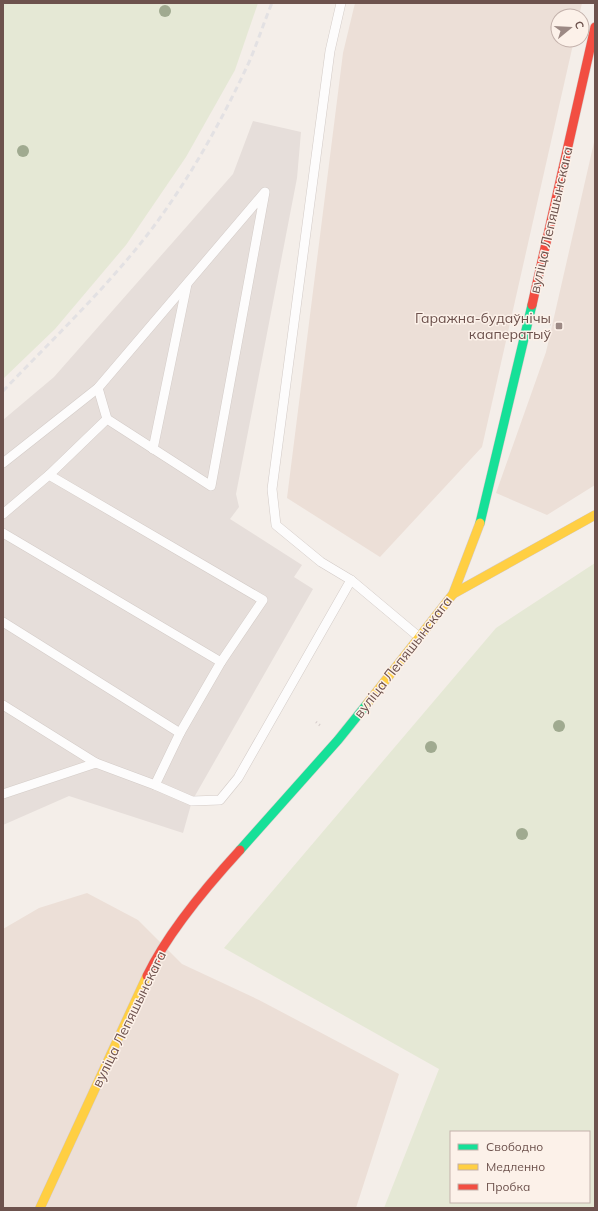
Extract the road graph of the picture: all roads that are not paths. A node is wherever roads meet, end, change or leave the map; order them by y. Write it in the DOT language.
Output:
graph roads {
  1 [pos="341,3"];
  2 [pos="595,27"];
  3 [pos="187,283"];
  4 [pos="98,388"];
  5 [pos="107,419"];
  6 [pos="153,449"];
  7 [pos="3,464"];
  8 [pos="49,475"];
  9 [pos="3,514"];
  10 [pos="595,515"];
  11 [pos="3,533"];
  12 [pos="351,580"];
  13 [pos="452,594"];
  14 [pos="3,622"];
  15 [pos="419,637"];
  16 [pos="221,662"];
  17 [pos="3,705"];
  18 [pos="180,734"];
  19 [pos="96,763"];
  20 [pos="155,785"];
  21 [pos="4,793"];
  22 [pos="40,1208"];
  1 -- 12 [label="lane"];
  2 -- 13 [label="street, вуліца Лепяшынскага"];
  3 -- 4 [label="lane"];
  3 -- 6 [label="lane"];
  3 -- 6 [label="lane"];
  4 -- 5 [label="lane"];
  4 -- 7 [label="lane"];
  5 -- 6 [label="lane"];
  5 -- 8 [label="lane"];
  8 -- 9 [label="lane"];
  8 -- 16 [label="lane"];
  10 -- 13 [label="street"];
  11 -- 16 [label="lane"];
  12 -- 15 [label="lane"];
  12 -- 20 [label="lane"];
  13 -- 15 [label="street, вуліца Лепяшынскага"];
  14 -- 18 [label="lane"];
  15 -- 22 [label="street, вуліца Лепяшынскага"];
  16 -- 18 [label="lane"];
  17 -- 19 [label="lane"];
  18 -- 20 [label="lane"];
  19 -- 20 [label="lane"];
  19 -- 21 [label="lane"];
}
